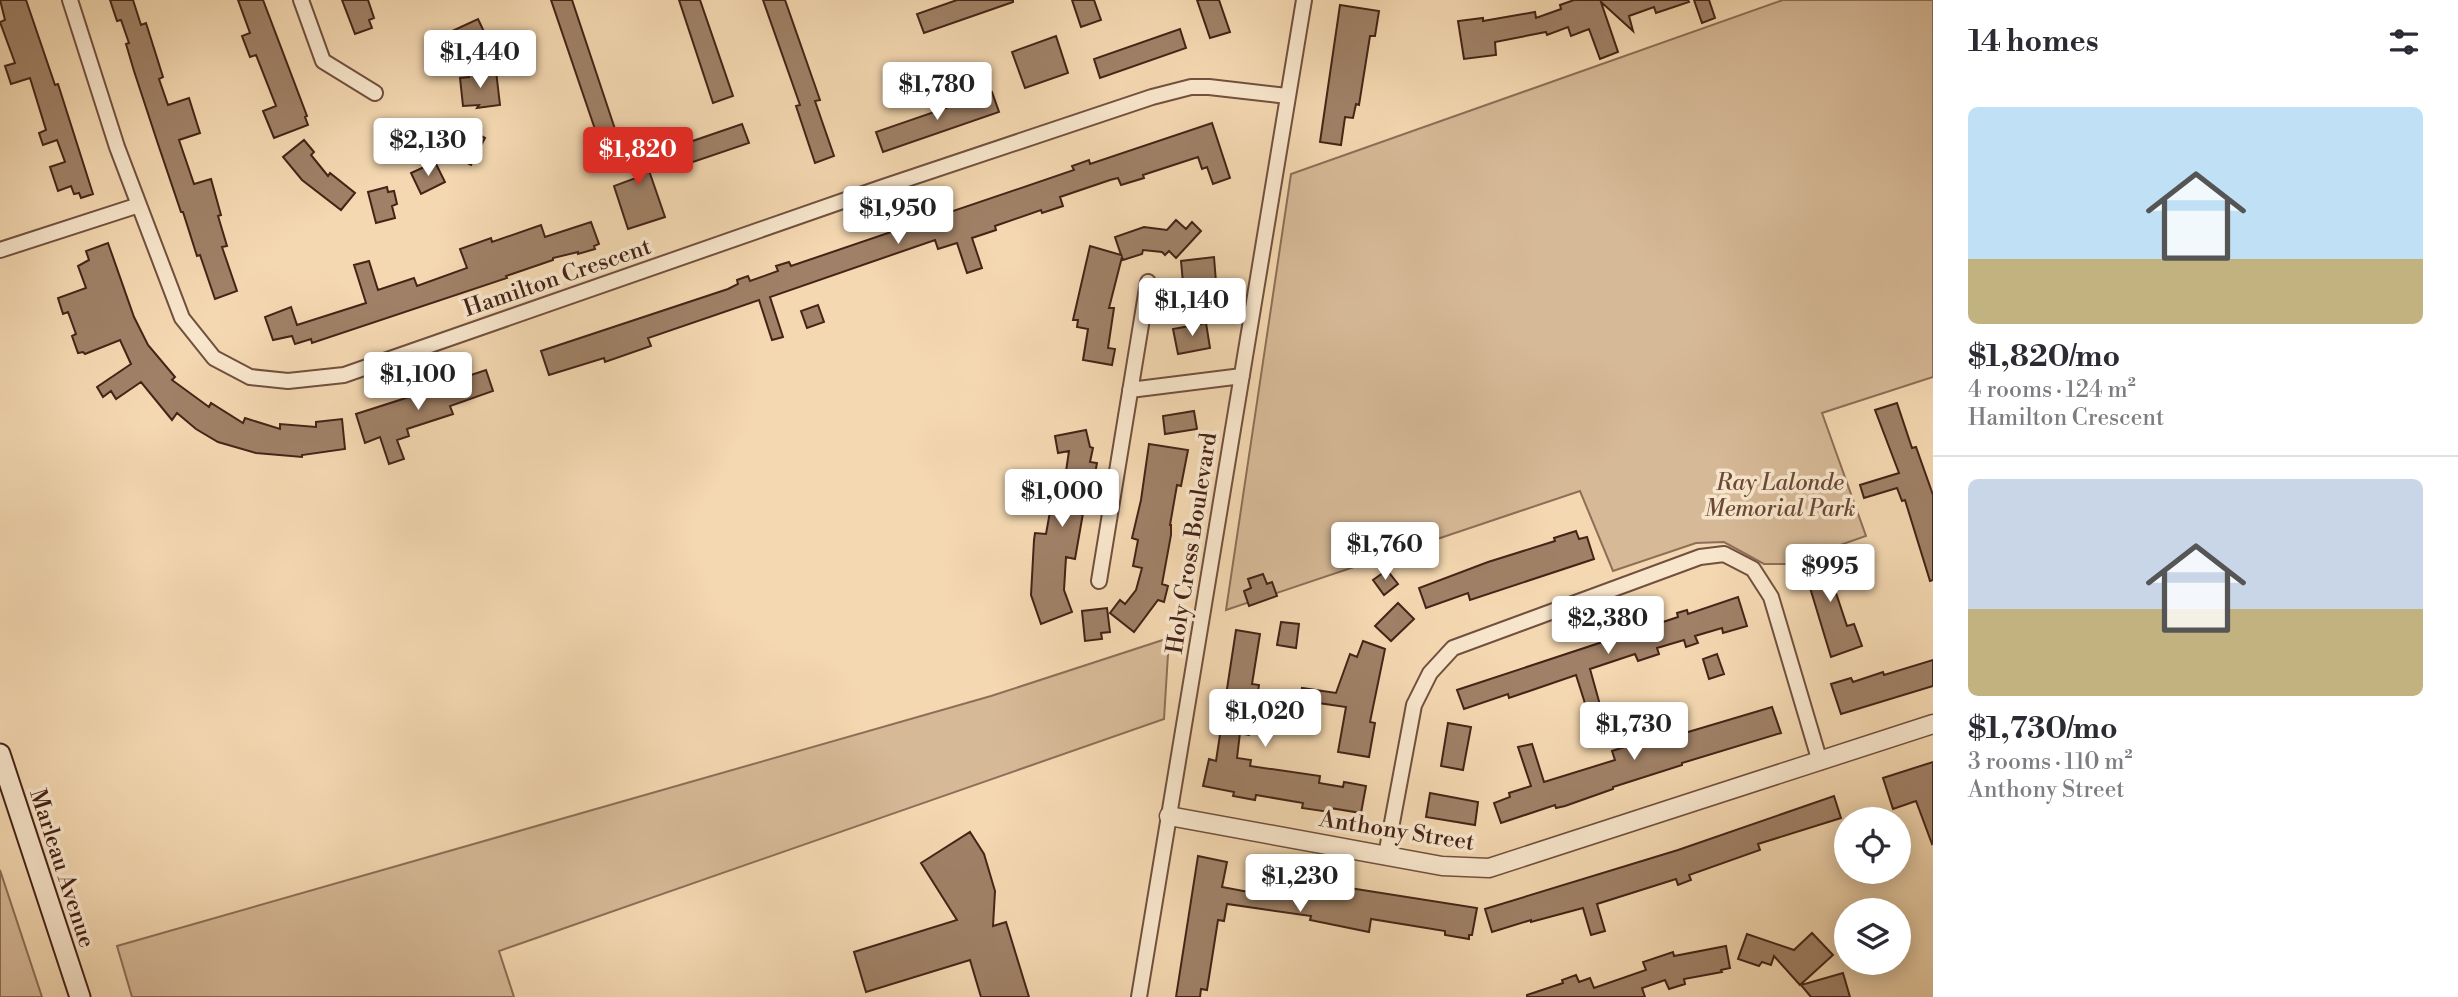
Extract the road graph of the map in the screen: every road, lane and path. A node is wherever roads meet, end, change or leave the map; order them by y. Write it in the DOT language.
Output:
graph roads {
  1 [pos="70,0"];
  2 [pos="301,0"];
  3 [pos="1304,0"];
  4 [pos="375,93"];
  5 [pos="1287,96"];
  6 [pos="139,205"];
  7 [pos="0,250"];
  8 [pos="1148,282"];
  9 [pos="1242,376"];
  10 [pos="1130,390"];
  11 [pos="1100,581"];
  12 [pos="1933,724"];
  13 [pos="0,754"];
  14 [pos="1819,762"];
  15 [pos="1169,816"];
  16 [pos="1386,855"];
  17 [pos="80,997"];
  18 [pos="1139,997"];
  1 -- 6 [label="street, Hamilton Crescent"];
  2 -- 4 [label="street"];
  3 -- 5 [label="street, Holy Cross Boulevard"];
  5 -- 6 [label="street, Hamilton Crescent"];
  5 -- 9 [label="street, Holy Cross Boulevard"];
  6 -- 7 [label="street"];
  8 -- 10 [label="street"];
  9 -- 10 [label="street"];
  9 -- 15 [label="street, Holy Cross Boulevard"];
  10 -- 11 [label="street"];
  12 -- 14 [label="street, Anthony Street"];
  13 -- 17 [label="main road, Marleau Avenue"];
  14 -- 16 [label="street, Anthony Street"];
  14 -- 16 [label="street"];
  15 -- 16 [label="street, Anthony Street"];
  15 -- 18 [label="street, Holy Cross Boulevard"];
}
